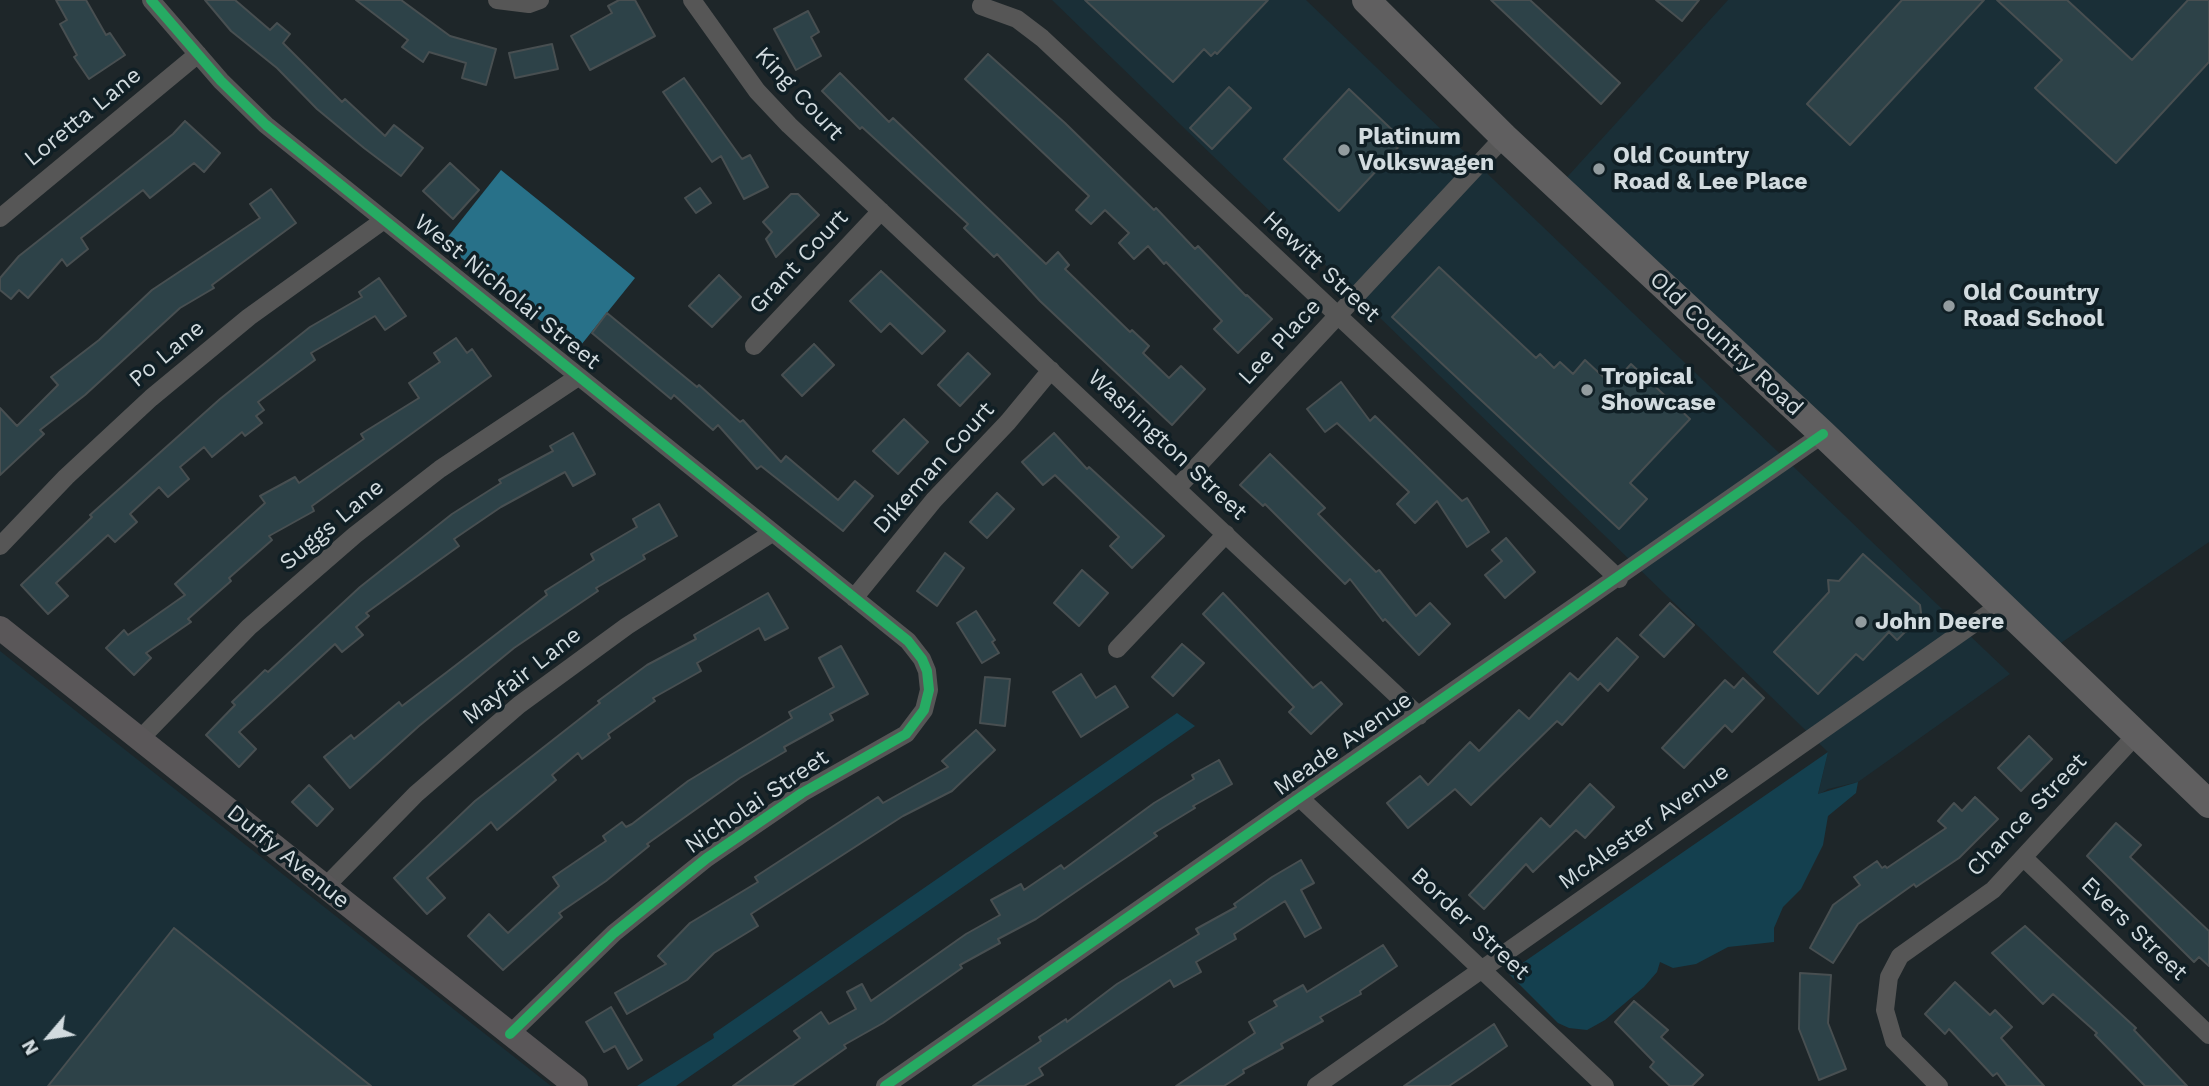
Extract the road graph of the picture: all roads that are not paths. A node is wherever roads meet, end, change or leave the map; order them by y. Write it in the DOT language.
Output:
graph roads {
  1 [pos="151,0"];
  2 [pos="497,0"];
  3 [pos="540,0"];
  4 [pos="692,0"];
  5 [pos="1371,2"];
  6 [pos="981,6"];
  7 [pos="198,54"];
  8 [pos="1504,137"];
  9 [pos="881,211"];
  10 [pos="0,218"];
  11 [pos="384,220"];
  12 [pos="1337,316"];
  13 [pos="754,346"];
  14 [pos="1051,370"];
  15 [pos="578,377"];
  16 [pos="1823,434"];
  17 [pos="1177,488"];
  18 [pos="772,533"];
  19 [pos="1226,534"];
  20 [pos="0,546"];
  21 [pos="1619,579"];
  22 [pos="854,598"];
  23 [pos="2000,606"];
  24 [pos="0,628"];
  25 [pos="1117,649"];
  26 [pos="1419,716"];
  27 [pos="2137,734"];
  28 [pos="140,739"];
  29 [pos="1301,799"];
  30 [pos="2209,804"];
  31 [pos="2024,858"];
  32 [pos="325,887"];
  33 [pos="1483,970"];
  34 [pos="510,1034"];
  35 [pos="2209,1035"];
  36 [pos="576,1086"];
  37 [pos="885,1086"];
  38 [pos="1316,1086"];
  39 [pos="1605,1086"];
  40 [pos="1939,1086"];
  1 -- 7 [label="street, West Nicholai Street"];
  2 -- 3 [label="street"];
  4 -- 9 [label="street, King Court"];
  5 -- 8 [label="main road, Old Country Road"];
  6 -- 12 [label="street, Hewitt Street"];
  7 -- 10 [label="street, Loretta Lane"];
  7 -- 11 [label="street, West Nicholai Street"];
  8 -- 12 [label="street, Lee Place"];
  8 -- 16 [label="main road, Old Country Road"];
  9 -- 13 [label="street, Grant Court"];
  9 -- 14 [label="street, Washington Street"];
  11 -- 15 [label="street, West Nicholai Street"];
  11 -- 20 [label="street, Po Lane"];
  12 -- 17 [label="street, Lee Place"];
  12 -- 21 [label="street, Hewitt Street"];
  14 -- 17 [label="street, Washington Street"];
  14 -- 22 [label="street, Dikeman Court"];
  15 -- 18 [label="street, West Nicholai Street"];
  15 -- 28 [label="street, Suggs Lane"];
  16 -- 21 [label="street, Meade Avenue"];
  16 -- 23 [label="main road, Old Country Road"];
  17 -- 19 [label="street, Washington Street"];
  18 -- 22 [label="street, West Nicholai Street"];
  18 -- 32 [label="street, Mayfair Lane"];
  19 -- 25 [label="street"];
  19 -- 26 [label="street, Washington Street"];
  21 -- 26 [label="street, Meade Avenue"];
  22 -- 34 [label="street, Nicholai Street"];
  23 -- 27 [label="main road, Old Country Road"];
  23 -- 33 [label="street, McAlester Avenue"];
  24 -- 28 [label="street, Duffy Avenue"];
  26 -- 29 [label="street, Meade Avenue"];
  27 -- 30 [label="main road, Old Country Road"];
  27 -- 31 [label="street, Chance Street"];
  28 -- 32 [label="street, Duffy Avenue"];
  29 -- 33 [label="street, Border Street"];
  29 -- 37 [label="street, Meade Avenue"];
  31 -- 35 [label="street, Evers Street"];
  31 -- 40 [label="street, Chance Street"];
  32 -- 34 [label="street, Duffy Avenue"];
  33 -- 38 [label="street, McAlester Avenue"];
  33 -- 39 [label="street, Border Street"];
  34 -- 36 [label="street, Duffy Avenue"];
}
